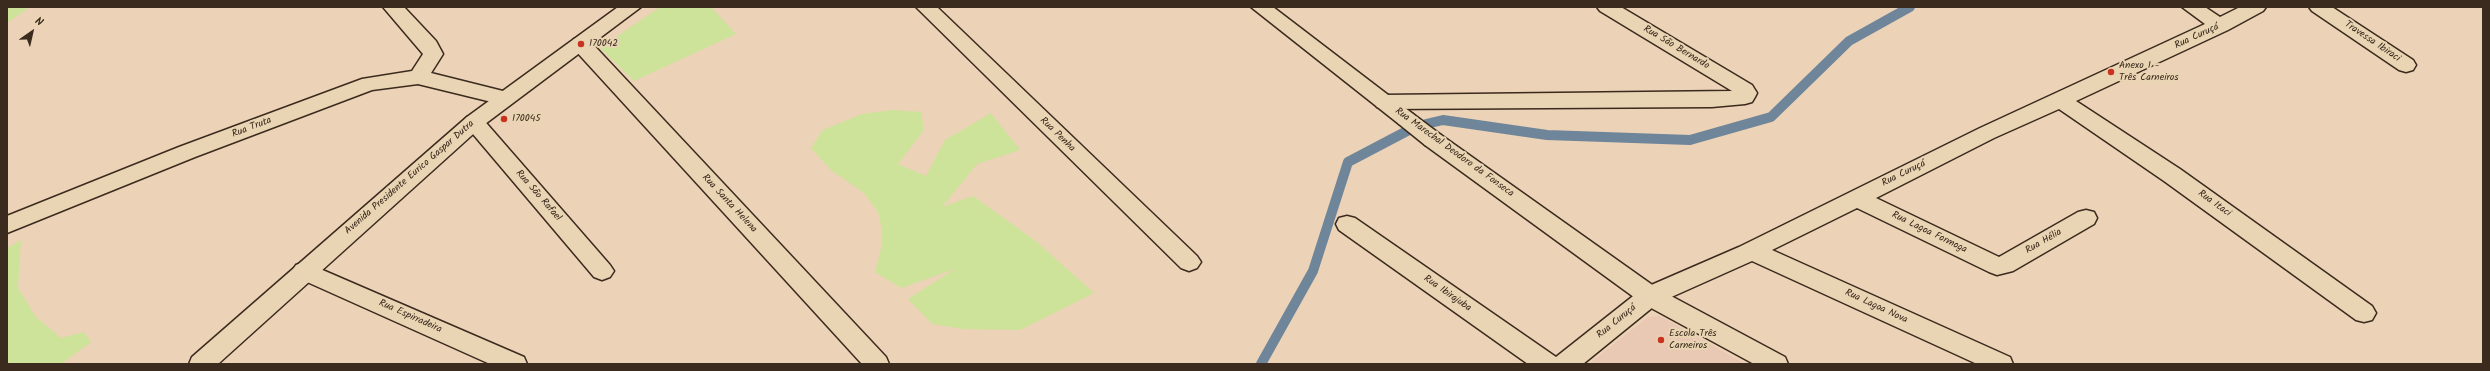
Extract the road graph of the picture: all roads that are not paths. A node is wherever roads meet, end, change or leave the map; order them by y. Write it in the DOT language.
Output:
graph roads {
  1 [pos="393,7"];
  2 [pos="631,7"];
  3 [pos="926,7"];
  4 [pos="1261,7"];
  5 [pos="1607,7"];
  6 [pos="2192,7"];
  7 [pos="2256,7"];
  8 [pos="2319,7"];
  9 [pos="2221,26"];
  10 [pos="581,44"];
  11 [pos="2406,64"];
  12 [pos="418,77"];
  13 [pos="504,98"];
  14 [pos="2060,100"];
  15 [pos="1384,102"];
  16 [pos="474,122"];
  17 [pos="1856,198"];
  18 [pos="2086,218"];
  19 [pos="1347,224"];
  20 [pos="7,225"];
  21 [pos="1752,251"];
  22 [pos="1189,262"];
  23 [pos="2002,266"];
  24 [pos="304,271"];
  25 [pos="602,271"];
  26 [pos="1650,296"];
  27 [pos="2364,313"];
  28 [pos="201,364"];
  29 [pos="515,364"];
  30 [pos="877,364"];
  31 [pos="1547,364"];
  32 [pos="1565,364"];
  33 [pos="1776,364"];
  34 [pos="2001,364"];
  1 -- 12 [label="street"];
  2 -- 10 [label="street, Avenida Presidente Eurico Gaspar Dutra"];
  3 -- 22 [label="street, Rua Penha"];
  4 -- 15 [label="street, Rua Marechal Deodoro da Fonseca"];
  5 -- 15 [label="street, Rua São Bernardo"];
  6 -- 9 [label="street"];
  7 -- 9 [label="street, Rua Curuçá"];
  8 -- 11 [label="street, Travessa Ibiraci"];
  9 -- 14 [label="street, Rua Curuçá"];
  10 -- 13 [label="street, Avenida Presidente Eurico Gaspar Dutra"];
  10 -- 30 [label="street, Rua Santa Helena"];
  12 -- 13 [label="street, Rua Truta"];
  12 -- 20 [label="street, Rua Truta"];
  13 -- 16 [label="street, Avenida Presidente Eurico Gaspar Dutra"];
  14 -- 17 [label="street, Rua Curuçá"];
  14 -- 27 [label="street, Rua Itaci"];
  15 -- 26 [label="street, Rua Marechal Deodoro da Fonseca"];
  16 -- 24 [label="street, Avenida Presidente Eurico Gaspar Dutra"];
  16 -- 25 [label="street, Rua São Rafael"];
  17 -- 21 [label="street, Rua Curuçá"];
  17 -- 23 [label="street, Rua Lagoa Formoga"];
  18 -- 23 [label="street, Rua Hélia"];
  19 -- 31 [label="street, Rua Ibirajuba"];
  21 -- 26 [label="street, Rua Curuçá"];
  21 -- 34 [label="street, Rua Lagoa Nova"];
  24 -- 28 [label="street, Avenida Presidente Eurico Gaspar Dutra"];
  24 -- 29 [label="street, Rua Espirradeira"];
  26 -- 32 [label="street, Rua Curuçá"];
  26 -- 33 [label="street, Rua Marechal Deodoro da Fonseca"];
}
